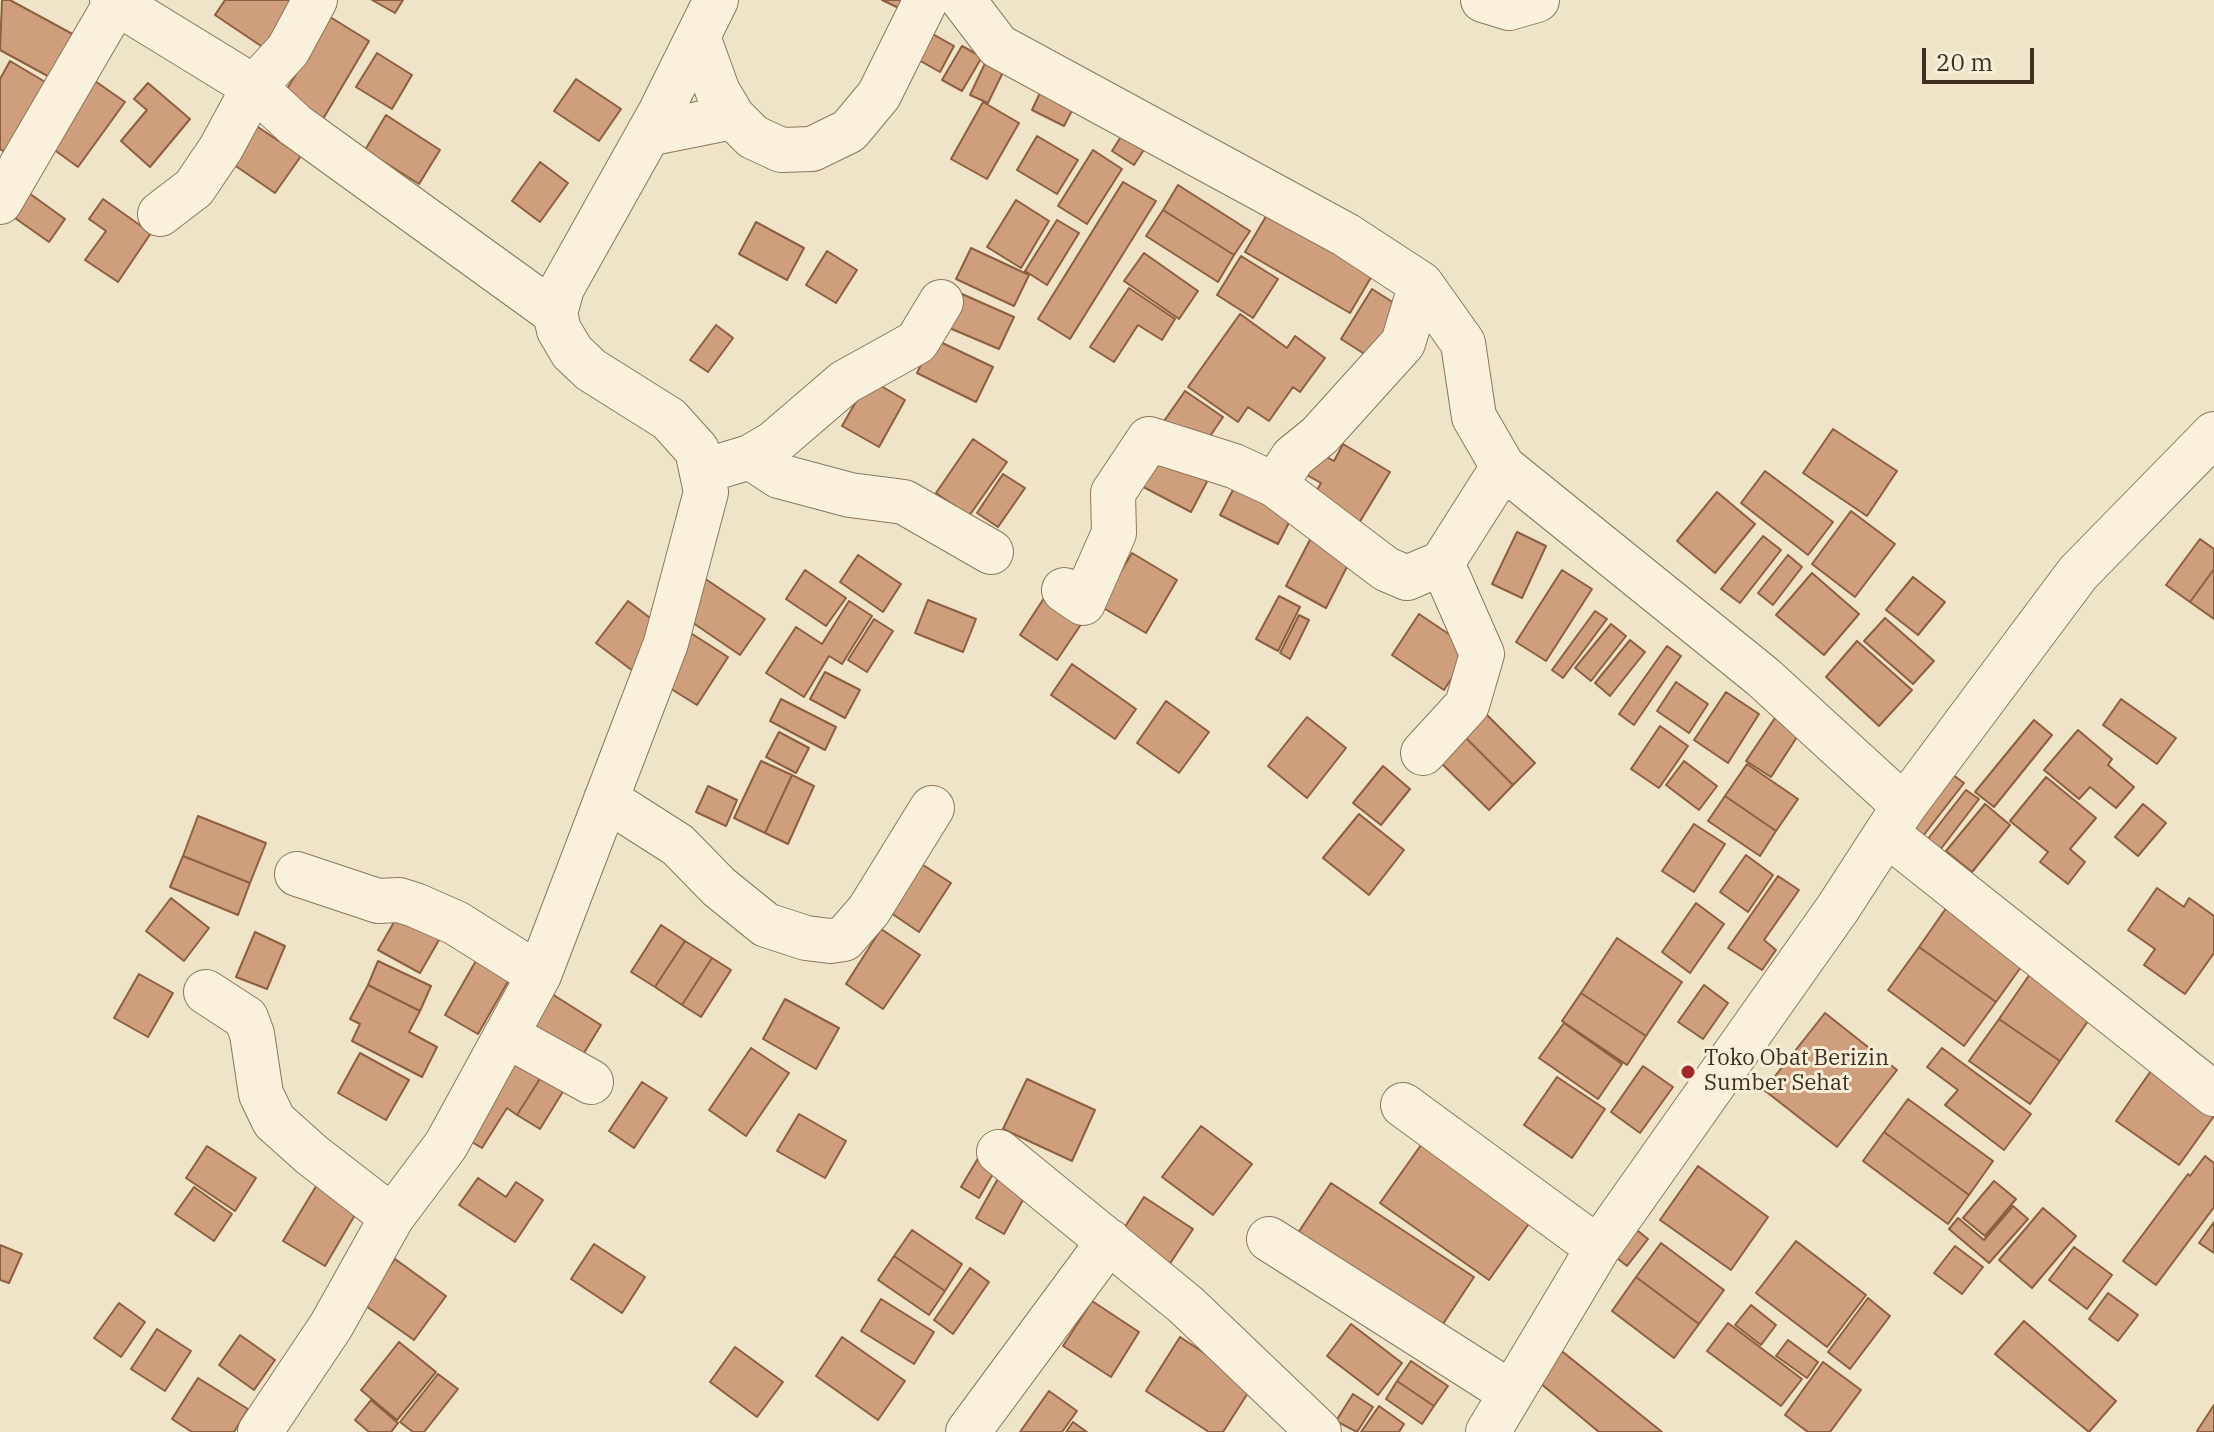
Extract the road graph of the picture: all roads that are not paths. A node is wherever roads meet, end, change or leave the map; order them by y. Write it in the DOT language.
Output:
graph roads {
  1 [pos="315,0"];
  2 [pos="926,0"];
  3 [pos="963,0"];
  4 [pos="1483,0"];
  5 [pos="1537,0"];
  6 [pos="114,2"];
  7 [pos="707,18"];
  8 [pos="254,87"];
  9 [pos="733,117"];
  10 [pos="648,134"];
  11 [pos="0,202"];
  12 [pos="160,214"];
  13 [pos="1421,284"];
  14 [pos="941,302"];
  15 [pos="555,313"];
  16 [pos="2214,434"];
  17 [pos="750,457"];
  18 [pos="1503,467"];
  19 [pos="704,471"];
  20 [pos="1275,485"];
  21 [pos="991,552"];
  22 [pos="1442,563"];
  23 [pos="1064,590"];
  24 [pos="1423,753"];
  25 [pos="606,799"];
  26 [pos="932,808"];
  27 [pos="1895,820"];
  28 [pos="297,874"];
  29 [pos="539,975"];
  30 [pos="206,992"];
  31 [pos="506,1035"];
  32 [pos="591,1082"];
  33 [pos="2214,1094"];
  34 [pos="1403,1105"];
  35 [pos="999,1152"];
  36 [pos="392,1217"];
  37 [pos="1269,1239"];
  38 [pos="1109,1241"];
  39 [pos="1598,1248"];
  40 [pos="1511,1393"];
  41 [pos="260,1432"];
  42 [pos="968,1432"];
  43 [pos="1319,1432"];
  44 [pos="1488,1432"];
  1 -- 8 [label="street"];
  2 -- 9 [label="street"];
  3 -- 13 [label="street"];
  4 -- 5 [label="street"];
  6 -- 8 [label="street"];
  6 -- 11 [label="street"];
  7 -- 9 [label="street"];
  7 -- 10 [label="street"];
  8 -- 12 [label="street"];
  8 -- 15 [label="street"];
  9 -- 10 [label="street"];
  10 -- 15 [label="street"];
  13 -- 18 [label="street"];
  13 -- 20 [label="street"];
  14 -- 17 [label="street"];
  15 -- 19 [label="street"];
  16 -- 27 [label="street"];
  17 -- 19 [label="street"];
  17 -- 21 [label="street"];
  18 -- 22 [label="street"];
  18 -- 27 [label="street"];
  19 -- 25 [label="street"];
  20 -- 22 [label="street"];
  20 -- 23 [label="street"];
  22 -- 24 [label="street"];
  25 -- 26 [label="street"];
  25 -- 29 [label="street"];
  27 -- 33 [label="street"];
  27 -- 39 [label="street"];
  28 -- 29 [label="street"];
  29 -- 31 [label="street"];
  30 -- 36 [label="street"];
  31 -- 32 [label="street"];
  31 -- 36 [label="street"];
  34 -- 39 [label="street"];
  35 -- 38 [label="street"];
  36 -- 41 [label="street"];
  37 -- 40 [label="street"];
  38 -- 42 [label="street"];
  38 -- 43 [label="street"];
  39 -- 40 [label="street"];
  40 -- 44 [label="street"];
}
